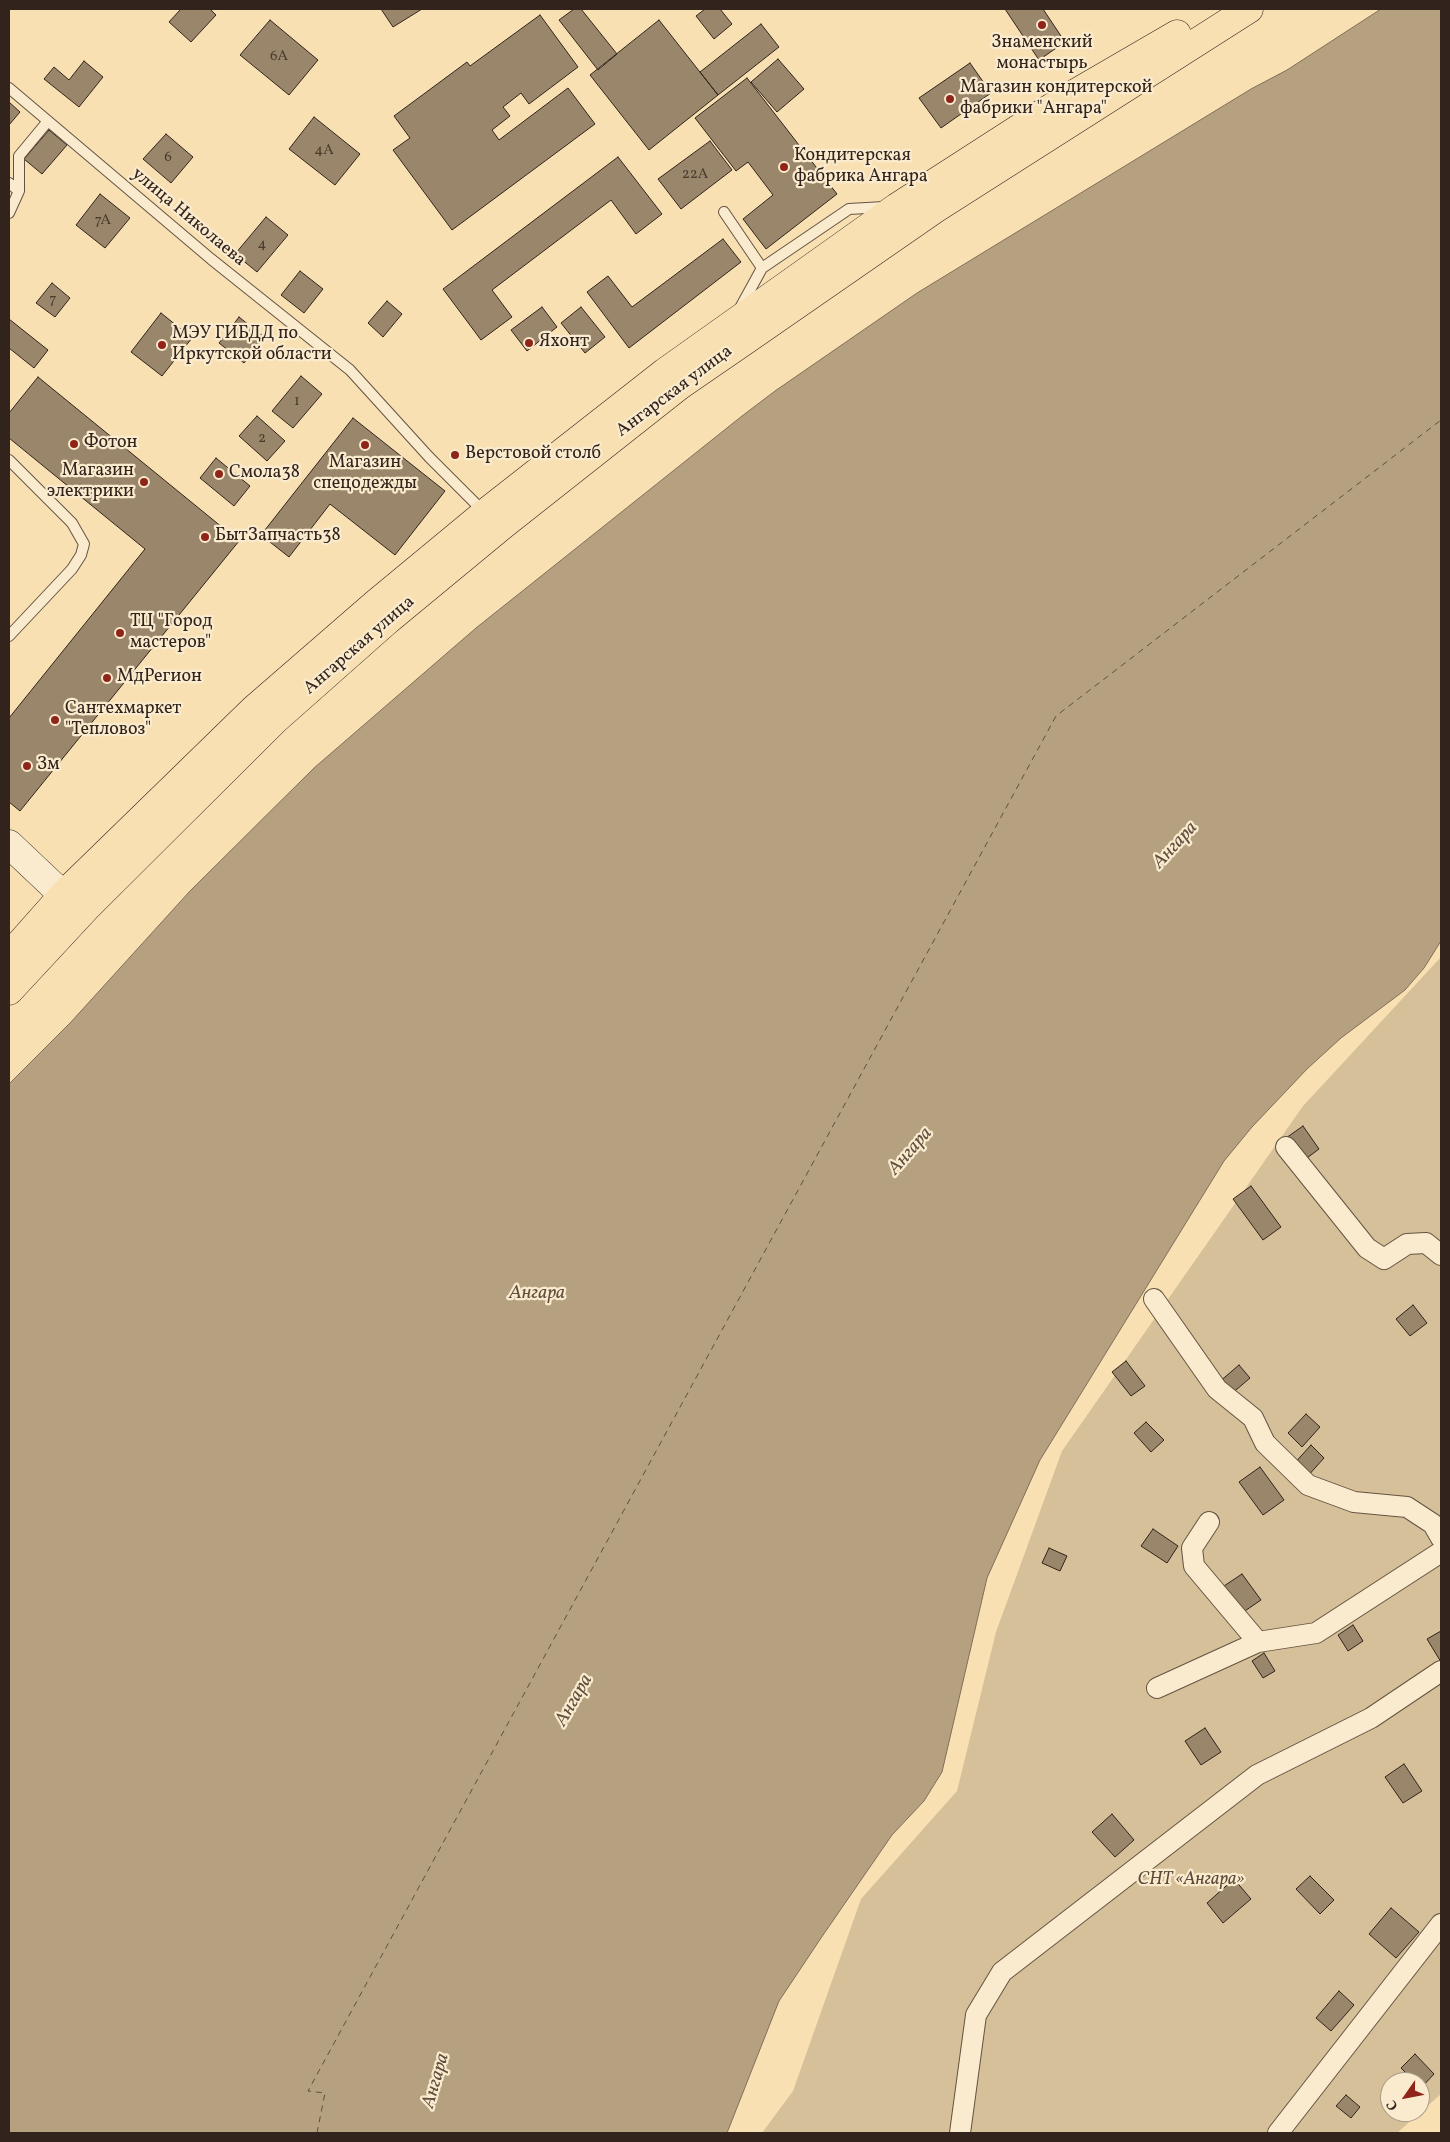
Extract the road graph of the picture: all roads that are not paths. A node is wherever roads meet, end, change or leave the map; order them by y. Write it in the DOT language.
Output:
graph roads {
  1 [pos="1216,9"];
  2 [pos="1249,9"];
  3 [pos="9,88"];
  4 [pos="48,121"];
  5 [pos="9,183"];
  6 [pos="19,192"];
  7 [pos="897,207"];
  8 [pos="724,212"];
  9 [pos="9,213"];
  10 [pos="762,268"];
  11 [pos="732,324"];
  12 [pos="9,460"];
  13 [pos="485,513"];
  14 [pos="9,636"];
  15 [pos="9,844"];
  16 [pos="63,895"];
  17 [pos="9,956"];
  18 [pos="9,991"];
  19 [pos="1286,1147"];
  20 [pos="1441,1255"];
  21 [pos="1154,1299"];
  22 [pos="1208,1522"];
  23 [pos="1441,1538"];
  24 [pos="1441,1552"];
  25 [pos="1258,1642"];
  26 [pos="1441,1671"];
  27 [pos="1157,1688"];
  28 [pos="1441,1924"];
  29 [pos="960,2133"];
  30 [pos="1278,2133"];
  1 -- 7 [label="main road, Ангарская улица"];
  2 -- 18 [label="main road, Ангарская улица"];
  3 -- 4 [label="lane, улица Николаева"];
  4 -- 6 [label="lane"];
  4 -- 13 [label="lane, улица Николаева"];
  5 -- 6 [label="lane"];
  6 -- 9 [label="lane"];
  7 -- 10 [label="lane"];
  7 -- 11 [label="main road, Ангарская улица"];
  8 -- 10 [label="lane"];
  10 -- 11 [label="lane"];
  11 -- 13 [label="main road, Ангарская улица"];
  12 -- 14 [label="lane"];
  13 -- 16 [label="main road, Ангарская улица"];
  15 -- 16 [label="main road"];
  16 -- 17 [label="main road, Ангарская улица"];
  19 -- 20 [label="street"];
  21 -- 23 [label="street"];
  22 -- 25 [label="street"];
  24 -- 25 [label="street"];
  25 -- 27 [label="street"];
  26 -- 29 [label="street"];
  28 -- 30 [label="street"];
}
